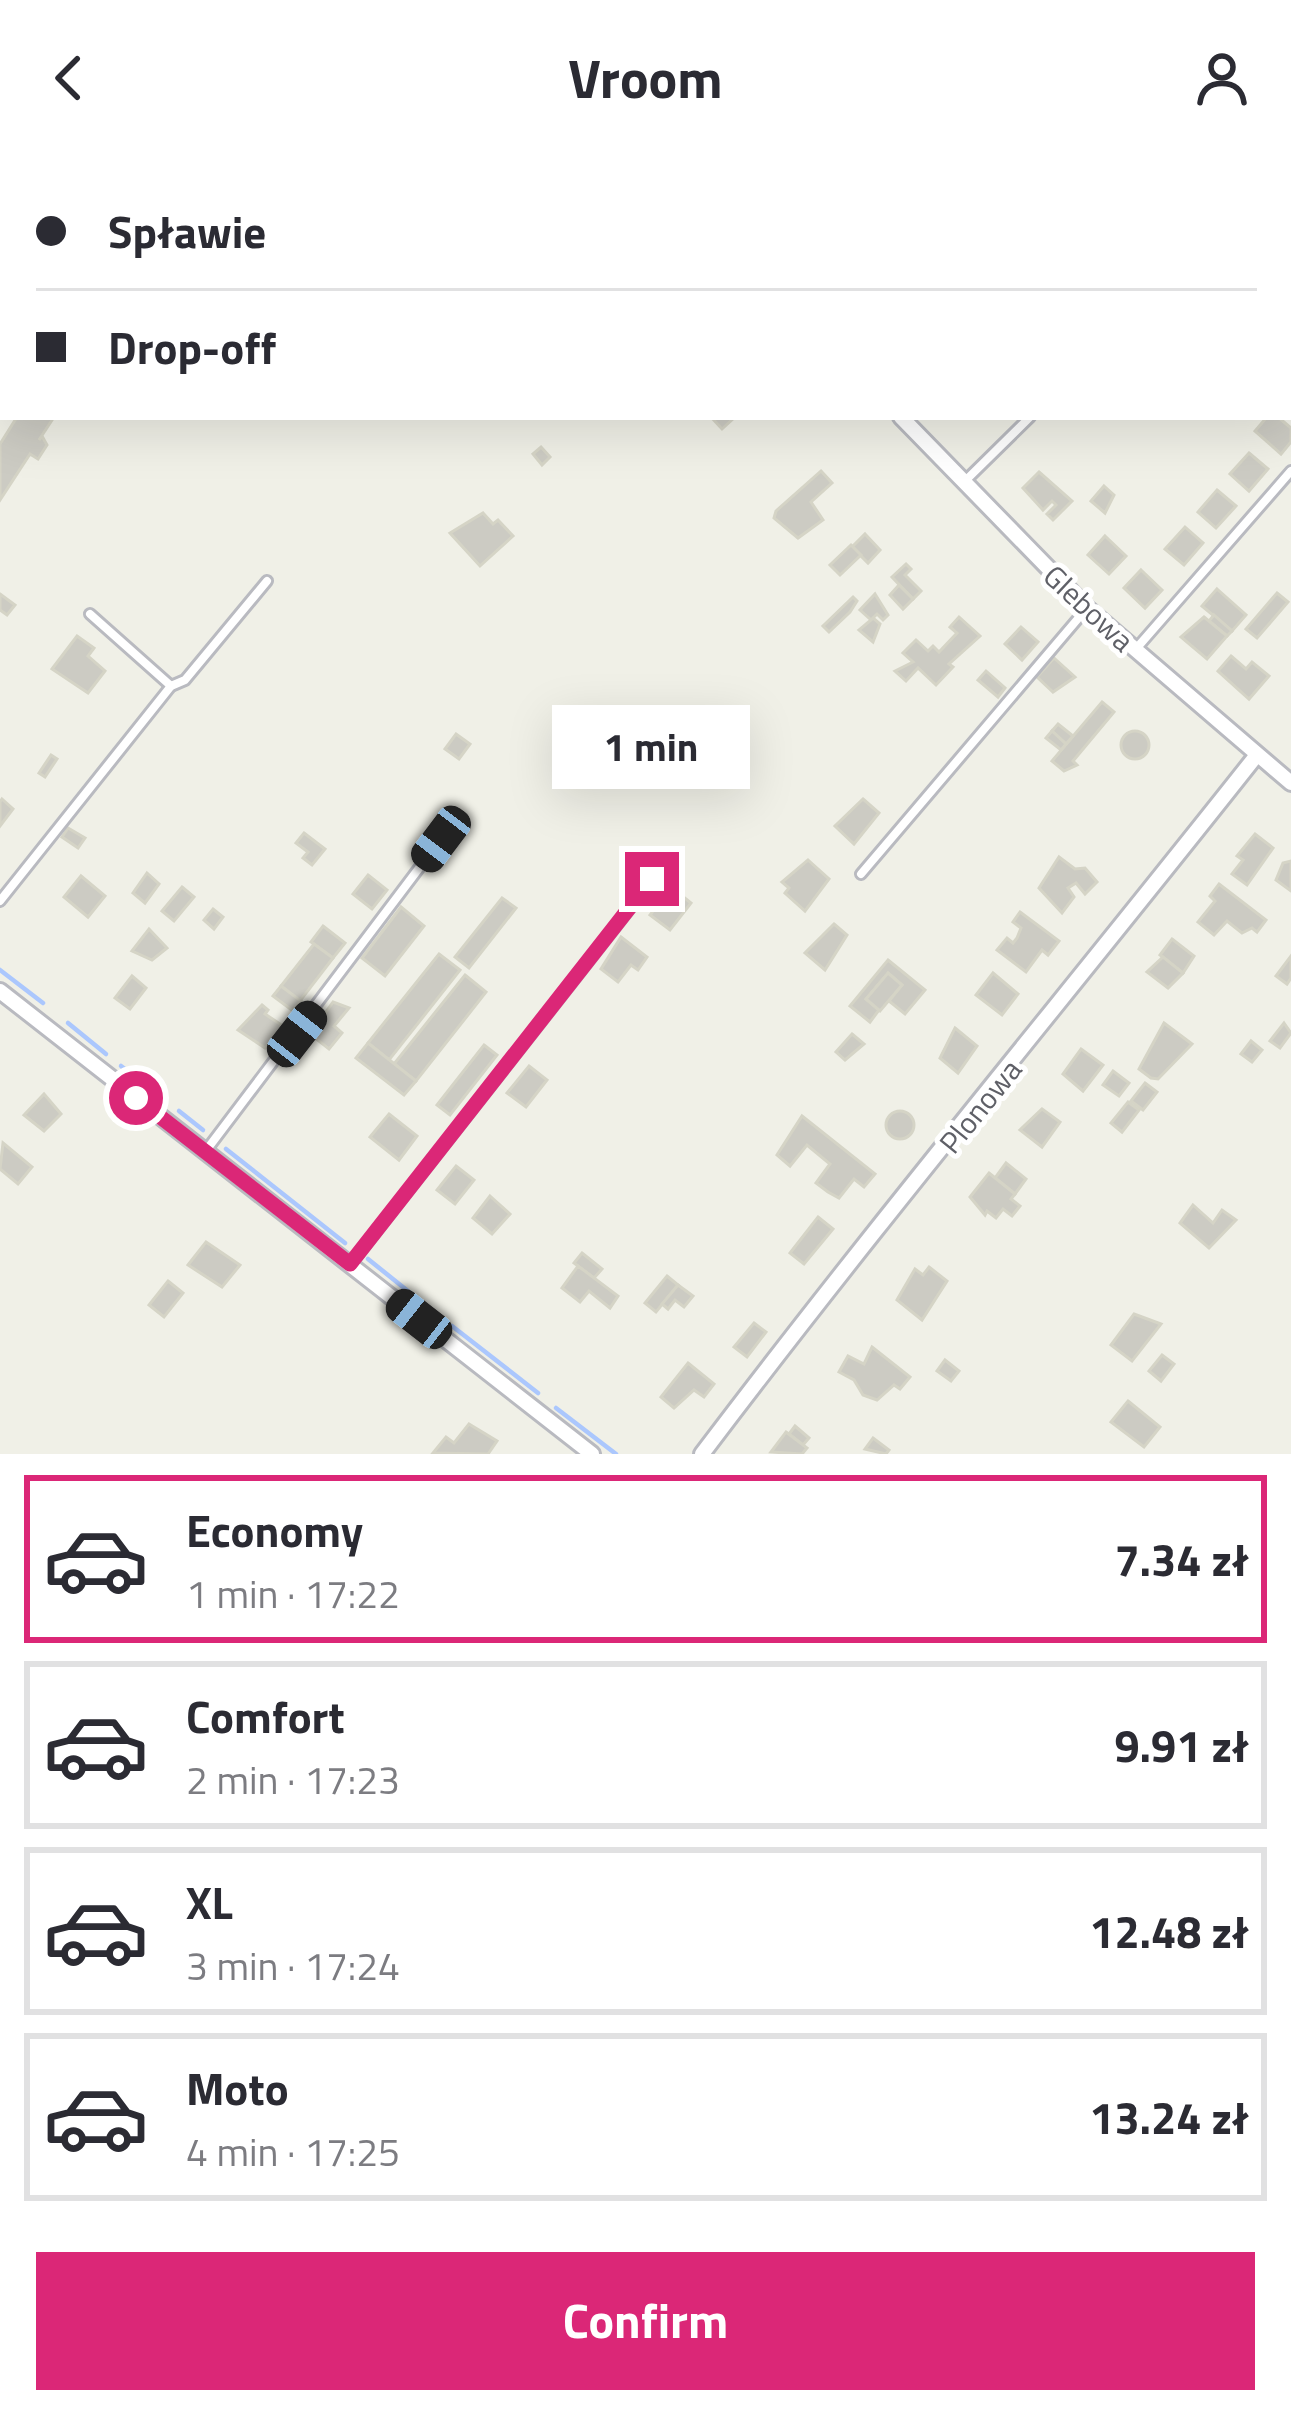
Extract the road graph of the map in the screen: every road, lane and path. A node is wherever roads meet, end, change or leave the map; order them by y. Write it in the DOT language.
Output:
graph roads {
  1 [pos="904,420"];
  2 [pos="1027,420"];
  3 [pos="1291,470"];
  4 [pos="963,483"];
  5 [pos="267,581"];
  6 [pos="1087,608"];
  7 [pos="90,614"];
  8 [pos="1134,651"];
  9 [pos="171,686"];
  10 [pos="1256,756"];
  11 [pos="1291,783"];
  12 [pos="441,839"];
  13 [pos="861,874"];
  14 [pos="652,879"];
  15 [pos="0,901"];
  16 [pos="0,991"];
  17 [pos="205,1152"];
  18 [pos="350,1264"];
  19 [pos="592,1454"];
  20 [pos="701,1454"];
  1 -- 4 [label="street, Glebowa"];
  2 -- 4 [label="lane"];
  3 -- 8 [label="lane"];
  4 -- 6 [label="street, Glebowa"];
  5 -- 9 [label="lane"];
  6 -- 8 [label="street, Glebowa"];
  6 -- 13 [label="lane"];
  7 -- 9 [label="lane"];
  8 -- 10 [label="street, Glebowa"];
  9 -- 15 [label="lane"];
  10 -- 11 [label="street, Glebowa"];
  10 -- 20 [label="street, Plonowa"];
  12 -- 17 [label="lane"];
  14 -- 18 [label="lane"];
  16 -- 17 [label="street"];
  17 -- 18 [label="street"];
  18 -- 19 [label="street"];
}
